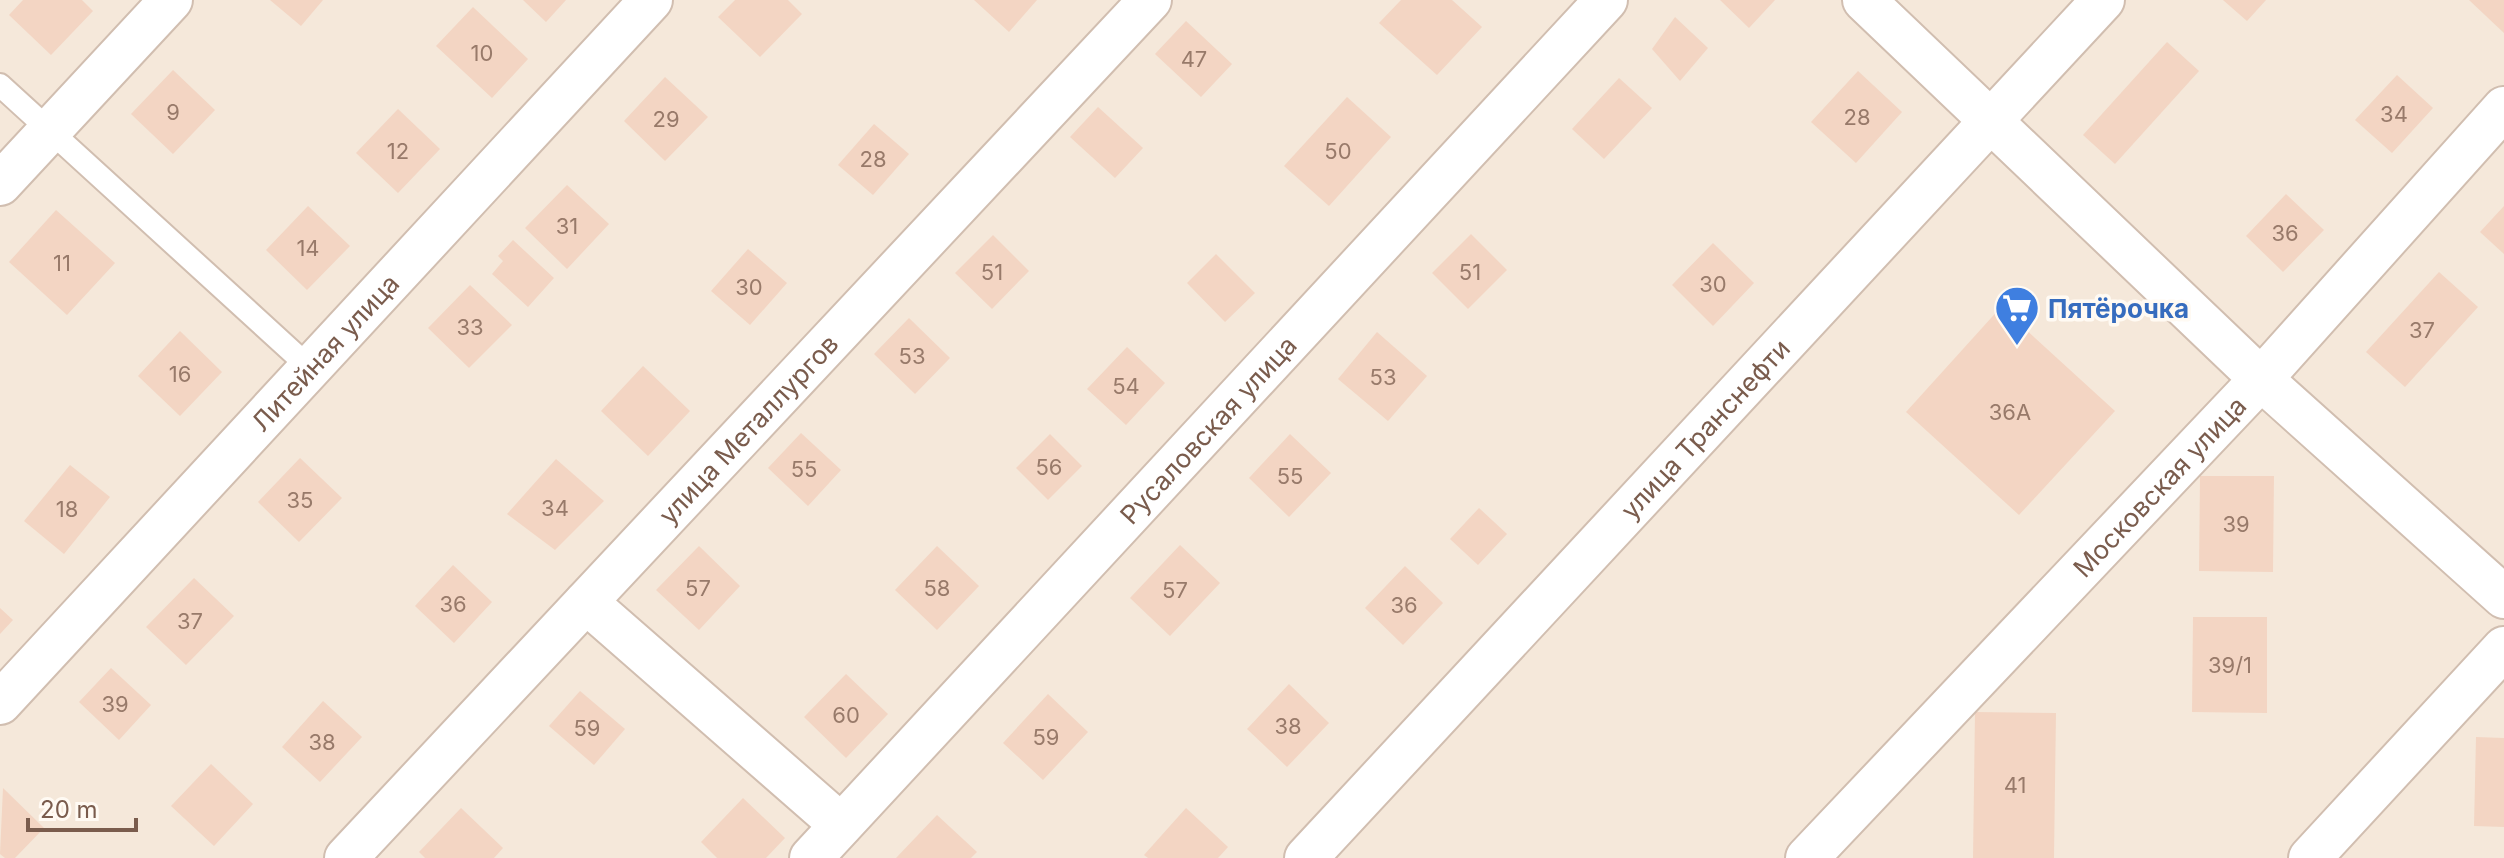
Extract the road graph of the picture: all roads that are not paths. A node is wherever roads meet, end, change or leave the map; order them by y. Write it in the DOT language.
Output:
graph roads {
  1 [pos="171,0"];
  2 [pos="651,0"];
  3 [pos="1150,0"];
  4 [pos="1606,0"];
  5 [pos="1864,0"];
  6 [pos="2103,0"];
  7 [pos="0,85"];
  8 [pos="2504,108"];
  9 [pos="1992,119"];
  10 [pos="49,131"];
  11 [pos="0,184"];
  12 [pos="310,368"];
  13 [pos="2261,379"];
  14 [pos="2504,597"];
  15 [pos="586,602"];
  16 [pos="2504,648"];
  17 [pos="0,703"];
  18 [pos="841,825"];
  19 [pos="346,858"];
  20 [pos="811,858"];
  21 [pos="1306,858"];
  22 [pos="1807,858"];
  23 [pos="2310,858"];
  1 -- 10 [label="street"];
  2 -- 12 [label="street, Литейная улица"];
  3 -- 15 [label="street, улица Металлургов"];
  4 -- 18 [label="street, Русаловская улица"];
  5 -- 9 [label="street"];
  6 -- 9 [label="street, улица Транснефти"];
  7 -- 10 [label="lane"];
  8 -- 13 [label="street, Московская улица"];
  9 -- 13 [label="street"];
  9 -- 21 [label="street, улица Транснефти"];
  10 -- 11 [label="street"];
  10 -- 12 [label="lane"];
  12 -- 17 [label="street, Литейная улица"];
  13 -- 14 [label="street"];
  13 -- 22 [label="street, Московская улица"];
  15 -- 18 [label="street"];
  15 -- 19 [label="street, улица Металлургов"];
  16 -- 23 [label="street"];
  18 -- 20 [label="street, Русаловская улица"];
}
